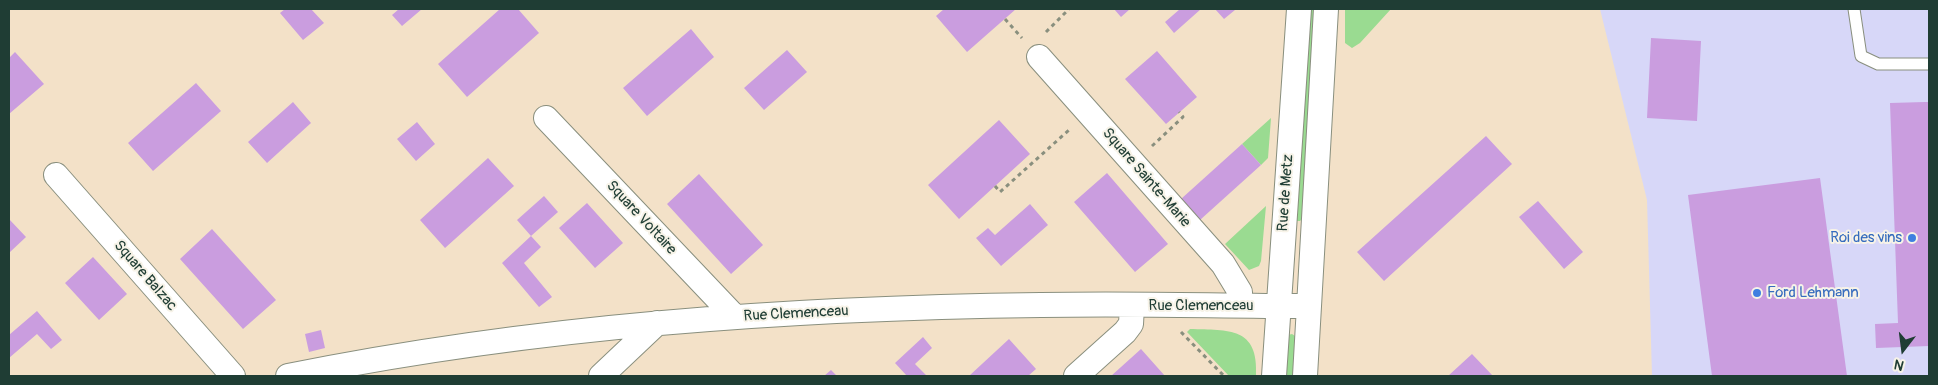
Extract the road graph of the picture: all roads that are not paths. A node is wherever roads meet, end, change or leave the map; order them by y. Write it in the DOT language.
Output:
graph roads {
  1 [pos="1299,9"];
  2 [pos="1326,9"];
  3 [pos="1854,9"];
  4 [pos="1039,57"];
  5 [pos="1929,64"];
  6 [pos="546,118"];
  7 [pos="56,175"];
  8 [pos="1283,233"];
  9 [pos="1314,235"];
  10 [pos="1239,305"];
  11 [pos="1132,306"];
  12 [pos="1278,306"];
  13 [pos="1308,306"];
  14 [pos="735,317"];
  15 [pos="657,323"];
  16 [pos="233,376"];
  17 [pos="288,376"];
  18 [pos="601,376"];
  19 [pos="1076,376"];
  20 [pos="1274,376"];
  21 [pos="1305,376"];
  1 -- 8 [label="street, Rue de Metz"];
  2 -- 9 [label="street, Rue de Metz"];
  3 -- 5 [label="lane"];
  4 -- 10 [label="street, Square Sainte-Marie"];
  6 -- 14 [label="street, Square Voltaire"];
  7 -- 16 [label="street, Square Balzac"];
  8 -- 9 [label="street"];
  8 -- 12 [label="street, Rue de Metz"];
  9 -- 13 [label="street, Rue de Metz"];
  10 -- 11 [label="street, Rue Clemenceau"];
  10 -- 12 [label="street, Rue Clemenceau"];
  11 -- 14 [label="street, Rue Clemenceau"];
  11 -- 19 [label="street"];
  12 -- 13 [label="street, Rue Clemenceau"];
  12 -- 20 [label="street, Rue de Metz"];
  13 -- 21 [label="street, Rue de Metz"];
  14 -- 15 [label="street, Rue Clemenceau"];
  15 -- 17 [label="street, Rue Clemenceau"];
  15 -- 18 [label="street"];
}
